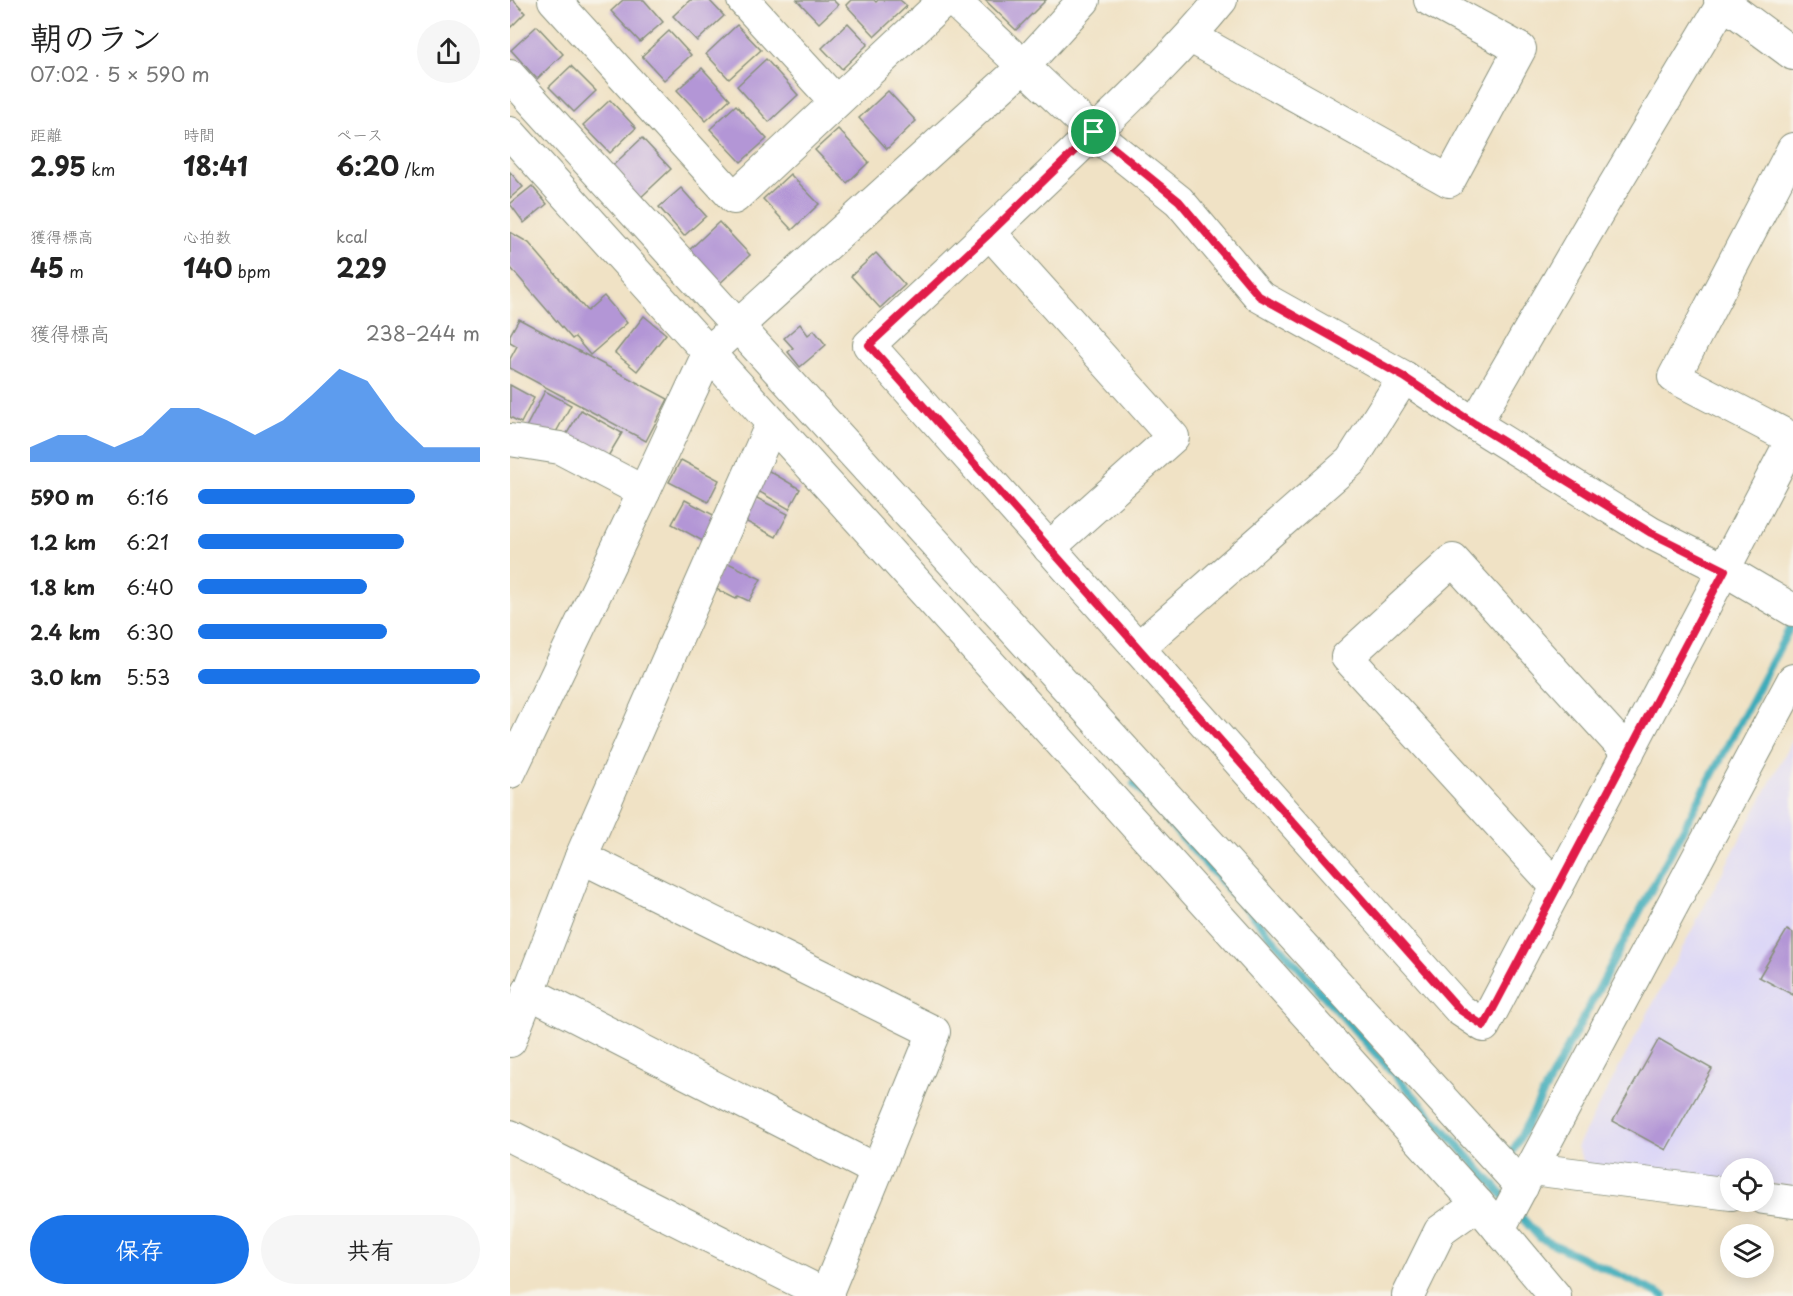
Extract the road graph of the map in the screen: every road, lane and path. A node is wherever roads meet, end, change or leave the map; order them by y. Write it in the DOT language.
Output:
graph roads {
  1 [pos="554,0"];
  2 [pos="743,0"];
  3 [pos="945,0"];
  4 [pos="953,0"];
  5 [pos="1084,0"];
  6 [pos="1221,0"];
  7 [pos="1430,0"];
  8 [pos="1722,1"];
  9 [pos="1191,37"];
  10 [pos="1793,54"];
  11 [pos="1023,67"];
  12 [pos="510,76"];
  13 [pos="836,102"];
  14 [pos="1094,132"];
  15 [pos="510,133"];
  16 [pos="1793,149"];
  17 [pos="990,233"];
  18 [pos="737,326"];
  19 [pos="709,352"];
  20 [pos="1404,377"];
  21 [pos="772,423"];
  22 [pos="1475,424"];
  23 [pos="1793,439"];
  24 [pos="510,440"];
  25 [pos="644,492"];
  26 [pos="1049,548"];
  27 [pos="1725,570"];
  28 [pos="1793,610"];
  29 [pos="1138,648"];
  30 [pos="1793,680"];
  31 [pos="1628,753"];
  32 [pos="510,772"];
  33 [pos="581,857"];
  34 [pos="1557,887"];
  35 [pos="528,992"];
  36 [pos="510,1041"];
  37 [pos="510,1136"];
  38 [pos="876,1170"];
  39 [pos="1527,1178"];
  40 [pos="1720,1193"];
  41 [pos="1774,1199"];
  42 [pos="1793,1202"];
  43 [pos="1478,1204"];
  44 [pos="1499,1229"];
  45 [pos="827,1295"];
  46 [pos="1408,1296"];
  47 [pos="1555,1296"];
  1 -- 13 [label="street"];
  2 -- 13 [label="street"];
  3 -- 13 [label="street"];
  4 -- 11 [label="street"];
  5 -- 11 [label="street"];
  6 -- 9 [label="street"];
  7 -- 9 [label="street"];
  8 -- 10 [label="street"];
  8 -- 22 [label="street"];
  9 -- 14 [label="street"];
  11 -- 14 [label="street"];
  11 -- 18 [label="street"];
  12 -- 18 [label="street"];
  14 -- 17 [label="street"];
  14 -- 20 [label="street"];
  15 -- 19 [label="street"];
  16 -- 23 [label="street"];
  17 -- 26 [label="street"];
  17 -- 26 [label="street"];
  18 -- 19 [label="street"];
  18 -- 39 [label="street"];
  19 -- 21 [label="street"];
  19 -- 25 [label="street"];
  20 -- 22 [label="street"];
  20 -- 29 [label="street"];
  21 -- 33 [label="street"];
  21 -- 43 [label="street"];
  22 -- 27 [label="street"];
  23 -- 27 [label="street"];
  24 -- 25 [label="street"];
  25 -- 32 [label="street"];
  26 -- 29 [label="street"];
  27 -- 28 [label="street"];
  27 -- 31 [label="street"];
  29 -- 34 [label="street"];
  30 -- 39 [label="street"];
  31 -- 34 [label="street"];
  31 -- 34 [label="street"];
  33 -- 35 [label="street"];
  33 -- 38 [label="street"];
  35 -- 36 [label="street"];
  35 -- 38 [label="street"];
  37 -- 45 [label="street"];
  38 -- 45 [label="street"];
  39 -- 40 [label="street"];
  39 -- 44 [label="street"];
  41 -- 42 [label="street"];
  43 -- 44 [label="street"];
  43 -- 46 [label="street"];
  44 -- 47 [label="street"];
}
